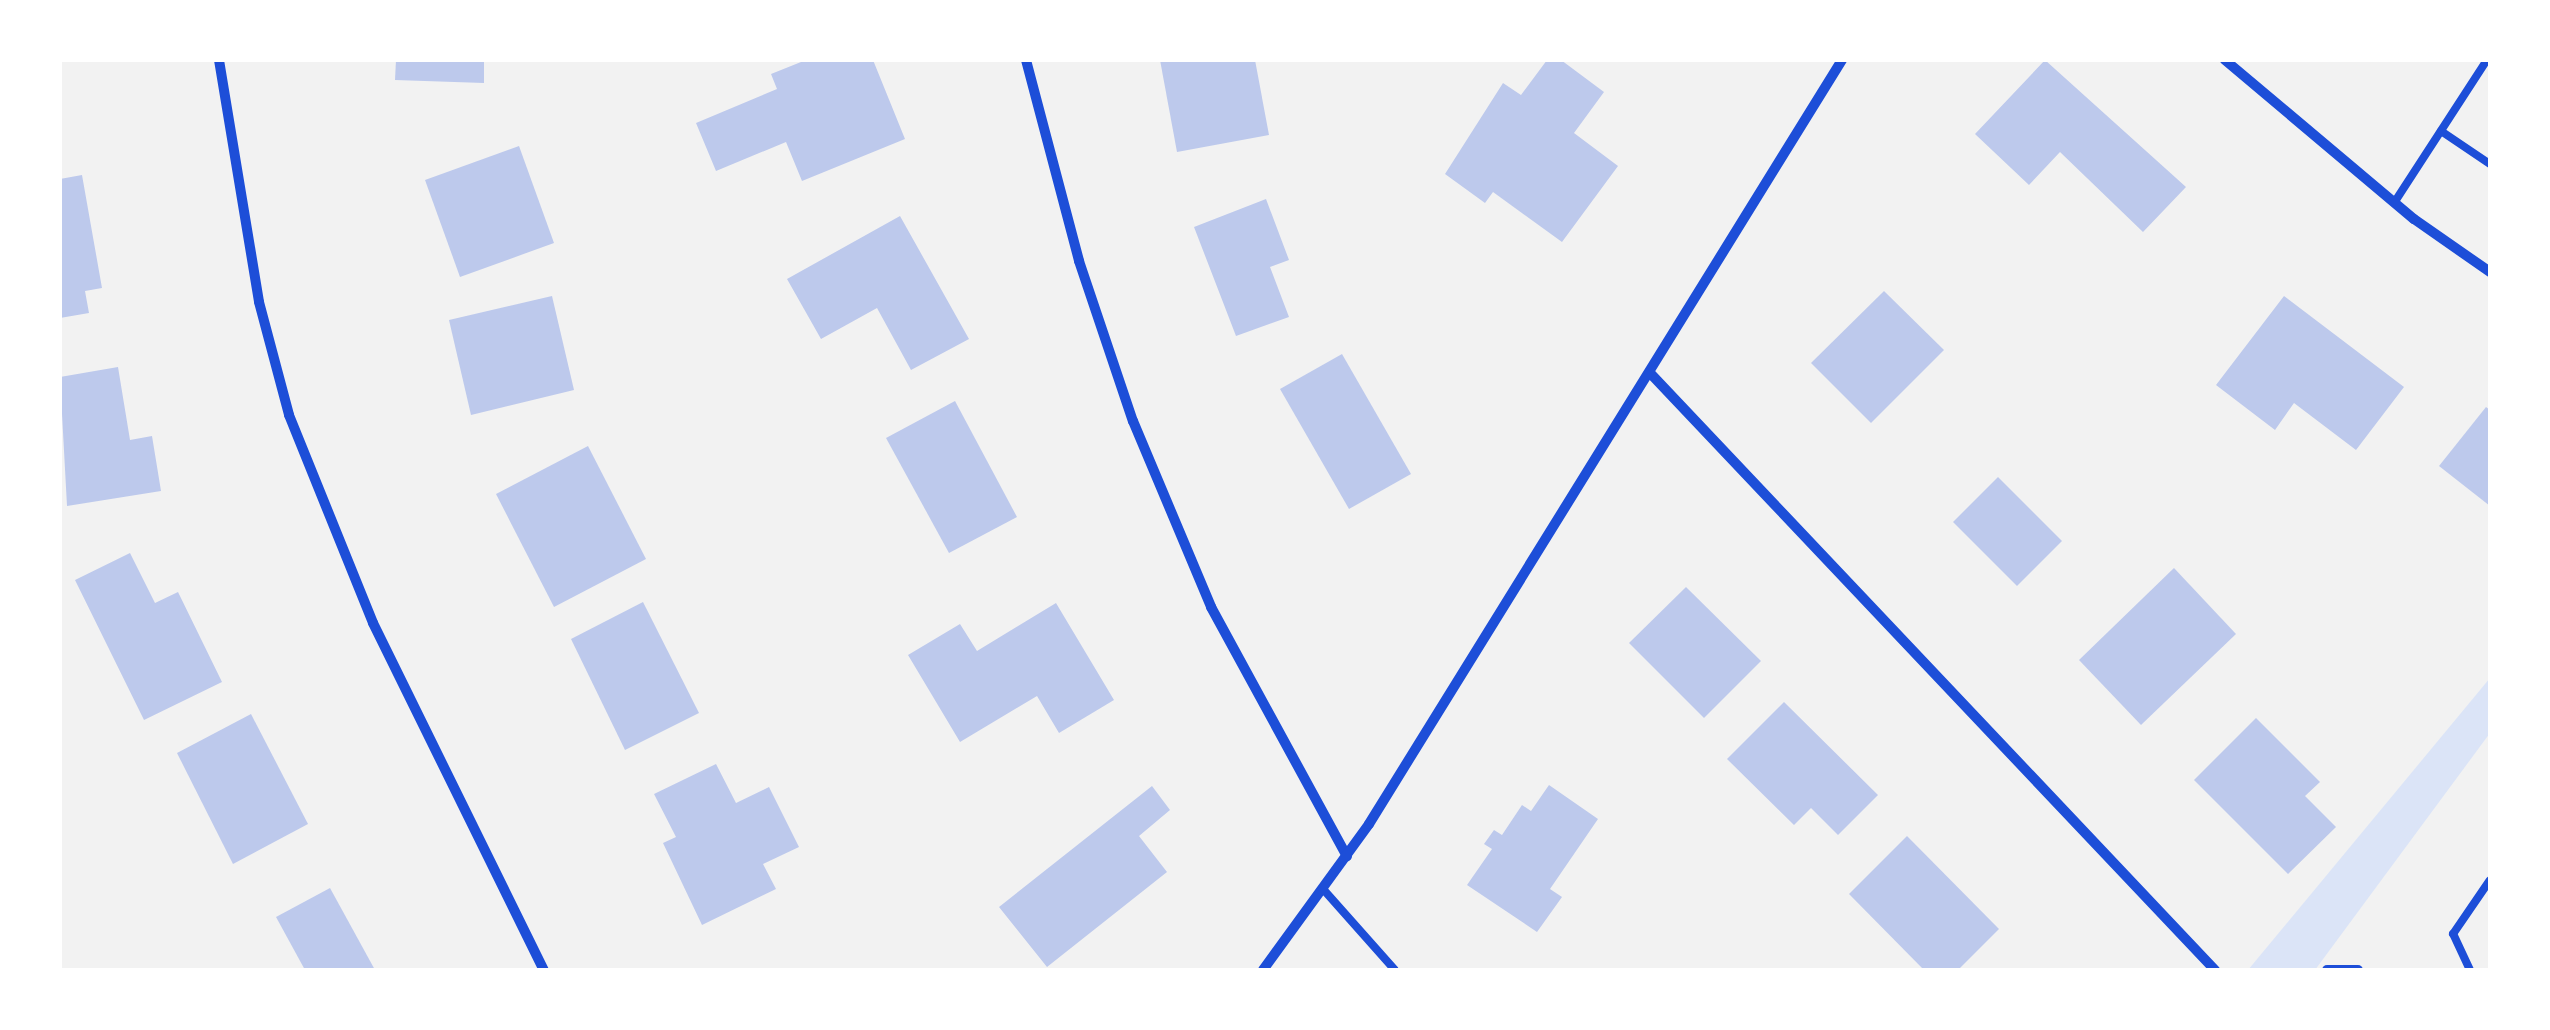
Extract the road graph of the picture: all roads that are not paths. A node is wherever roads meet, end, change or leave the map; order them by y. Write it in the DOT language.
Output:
graph roads {
  1 [pos="219,60"];
  2 [pos="1026,60"];
  3 [pos="1842,60"];
  4 [pos="2225,60"];
  5 [pos="2487,60"];
  6 [pos="2441,131"];
  7 [pos="2490,164"];
  8 [pos="2394,203"];
  9 [pos="2490,272"];
  10 [pos="1651,374"];
  11 [pos="1347,856"];
  12 [pos="2490,880"];
  13 [pos="1323,889"];
  14 [pos="544,970"];
  15 [pos="1264,970"];
  16 [pos="1395,970"];
  17 [pos="2215,970"];
  18 [pos="2327,970"];
  19 [pos="2358,970"];
  20 [pos="2470,970"];
  1 -- 14 [label="street"];
  2 -- 11 [label="street"];
  3 -- 10 [label="street"];
  4 -- 8 [label="street"];
  5 -- 6 [label="lane"];
  6 -- 7 [label="lane"];
  6 -- 8 [label="lane"];
  8 -- 9 [label="street"];
  10 -- 11 [label="street"];
  10 -- 17 [label="street"];
  11 -- 13 [label="street"];
  12 -- 20 [label="lane"];
  13 -- 15 [label="street"];
  13 -- 16 [label="lane"];
  18 -- 19 [label="street"];
}
